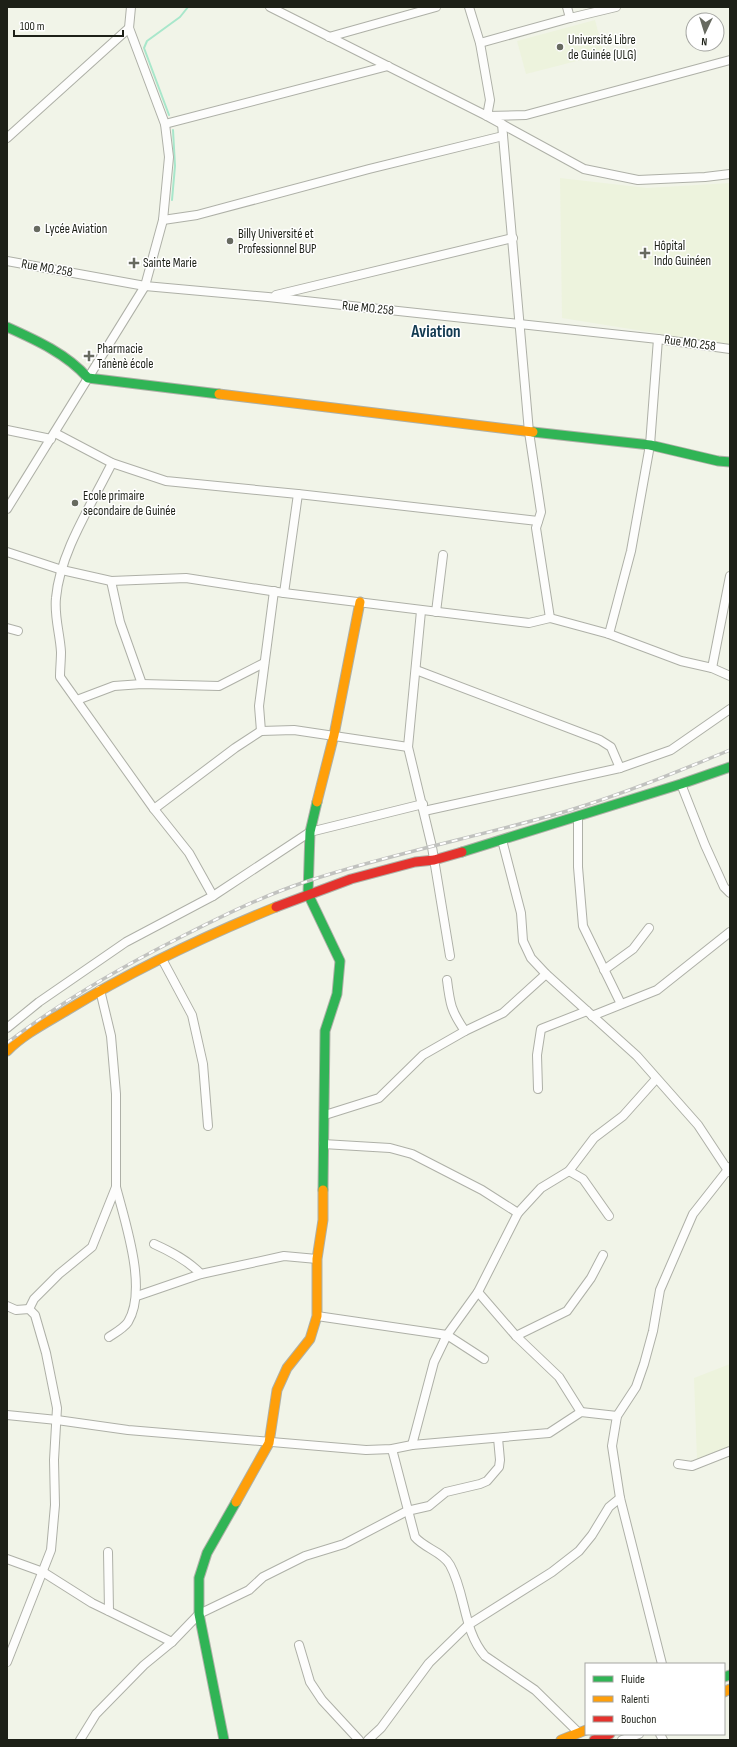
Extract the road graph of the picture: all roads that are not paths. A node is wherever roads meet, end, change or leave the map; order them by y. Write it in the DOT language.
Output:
graph roads {
  1 [pos="131,7"];
  2 [pos="270,7"];
  3 [pos="436,7"];
  4 [pos="469,7"];
  5 [pos="567,7"];
  6 [pos="616,7"];
  7 [pos="570,18"];
  8 [pos="130,28"];
  9 [pos="329,37"];
  10 [pos="480,43"];
  11 [pos="730,60"];
  12 [pos="388,66"];
  13 [pos="487,116"];
  14 [pos="165,124"];
  15 [pos="502,124"];
  16 [pos="504,136"];
  17 [pos="7,138"];
  18 [pos="730,174"];
  19 [pos="163,220"];
  20 [pos="513,238"];
  21 [pos="7,261"];
  22 [pos="145,286"];
  23 [pos="268,297"];
  24 [pos="521,325"];
  25 [pos="7,327"];
  26 [pos="658,339"];
  27 [pos="730,349"];
  28 [pos="88,378"];
  29 [pos="7,430"];
  30 [pos="529,432"];
  31 [pos="53,436"];
  32 [pos="650,446"];
  33 [pos="730,462"];
  34 [pos="112,463"];
  35 [pos="298,494"];
  36 [pos="7,509"];
  37 [pos="538,521"];
  38 [pos="7,552"];
  39 [pos="443,555"];
  40 [pos="62,570"];
  41 [pos="730,576"];
  42 [pos="111,581"];
  43 [pos="728,590"];
  44 [pos="274,591"];
  45 [pos="284,593"];
  46 [pos="360,602"];
  47 [pos="421,611"];
  48 [pos="436,612"];
  49 [pos="550,618"];
  50 [pos="7,628"];
  51 [pos="18,632"];
  52 [pos="609,634"];
  53 [pos="264,663"];
  54 [pos="712,668"];
  55 [pos="416,670"];
  56 [pos="730,676"];
  57 [pos="142,684"];
  58 [pos="77,700"];
  59 [pos="730,709"];
  60 [pos="261,731"];
  61 [pos="334,735"];
  62 [pos="408,747"];
  63 [pos="730,767"];
  64 [pos="620,768"];
  65 [pos="681,784"];
  66 [pos="424,808"];
  67 [pos="154,809"];
  68 [pos="578,817"];
  69 [pos="310,832"];
  70 [pos="502,840"];
  71 [pos="434,860"];
  72 [pos="730,893"];
  73 [pos="308,894"];
  74 [pos="213,896"];
  75 [pos="649,928"];
  76 [pos="730,932"];
  77 [pos="450,956"];
  78 [pos="162,959"];
  79 [pos="604,970"];
  80 [pos="546,974"];
  81 [pos="447,980"];
  82 [pos="100,990"];
  83 [pos="621,1004"];
  84 [pos="589,1014"];
  85 [pos="7,1028"];
  86 [pos="465,1032"];
  87 [pos="7,1051"];
  88 [pos="656,1079"];
  89 [pos="538,1089"];
  90 [pos="325,1115"];
  91 [pos="208,1126"];
  92 [pos="323,1144"];
  93 [pos="729,1170"];
  94 [pos="569,1172"];
  95 [pos="116,1188"];
  96 [pos="518,1214"];
  97 [pos="609,1216"];
  98 [pos="154,1244"];
  99 [pos="603,1255"];
  100 [pos="317,1259"];
  101 [pos="201,1274"];
  102 [pos="478,1292"];
  103 [pos="137,1296"];
  104 [pos="7,1306"];
  105 [pos="29,1309"];
  106 [pos="317,1316"];
  107 [pos="446,1335"];
  108 [pos="516,1336"];
  109 [pos="109,1337"];
  110 [pos="484,1359"];
  111 [pos="581,1412"];
  112 [pos="7,1415"];
  113 [pos="616,1416"];
  114 [pos="57,1420"];
  115 [pos="498,1438"];
  116 [pos="269,1443"];
  117 [pos="412,1445"];
  118 [pos="392,1449"];
  119 [pos="730,1451"];
  120 [pos="678,1464"];
  121 [pos="620,1498"];
  122 [pos="407,1511"];
  123 [pos="108,1552"];
  124 [pos="7,1559"];
  125 [pos="43,1572"];
  126 [pos="109,1611"];
  127 [pos="199,1614"];
  128 [pos="468,1625"];
  129 [pos="172,1642"];
  130 [pos="299,1644"];
  131 [pos="7,1662"];
  132 [pos="662,1663"];
  133 [pos="583,1732"];
  134 [pos="607,1735"];
  135 [pos="636,1735"];
  136 [pos="80,1740"];
  137 [pos="224,1740"];
  138 [pos="359,1740"];
  139 [pos="368,1740"];
  140 [pos="561,1740"];
  141 [pos="594,1740"];
  142 [pos="622,1740"];
  1 -- 8 [label="street"];
  2 -- 9 [label="street"];
  3 -- 9 [label="street"];
  4 -- 10 [label="street"];
  5 -- 7 [label="street"];
  6 -- 7 [label="street"];
  7 -- 10 [label="street"];
  8 -- 14 [label="street"];
  8 -- 17 [label="street"];
  9 -- 12 [label="street"];
  10 -- 13 [label="street"];
  11 -- 13 [label="street"];
  12 -- 13 [label="street"];
  12 -- 14 [label="street"];
  13 -- 15 [label="street"];
  14 -- 19 [label="street"];
  15 -- 16 [label="street"];
  15 -- 18 [label="street"];
  16 -- 19 [label="street"];
  16 -- 20 [label="street"];
  19 -- 22 [label="street"];
  20 -- 23 [label="street"];
  20 -- 24 [label="street"];
  21 -- 22 [label="street, Rue MO.258"];
  22 -- 23 [label="street, Rue MO.258"];
  22 -- 28 [label="street"];
  23 -- 24 [label="street, Rue MO.258"];
  24 -- 26 [label="street, Rue MO.258"];
  24 -- 30 [label="street"];
  25 -- 28 [label="street"];
  26 -- 27 [label="street, Rue MO.258"];
  26 -- 32 [label="street"];
  28 -- 30 [label="street"];
  28 -- 31 [label="street"];
  29 -- 31 [label="street"];
  30 -- 32 [label="street"];
  30 -- 37 [label="street"];
  31 -- 34 [label="street"];
  31 -- 36 [label="street"];
  32 -- 33 [label="street"];
  32 -- 52 [label="street"];
  34 -- 35 [label="street"];
  34 -- 40 [label="street"];
  35 -- 37 [label="street"];
  35 -- 45 [label="street"];
  37 -- 49 [label="street"];
  38 -- 40 [label="street"];
  39 -- 48 [label="street"];
  40 -- 42 [label="street"];
  40 -- 58 [label="street"];
  41 -- 43 [label="street"];
  42 -- 44 [label="street"];
  42 -- 57 [label="street"];
  43 -- 54 [label="street"];
  44 -- 45 [label="street"];
  44 -- 53 [label="street"];
  45 -- 46 [label="street"];
  46 -- 47 [label="street"];
  46 -- 61 [label="street"];
  47 -- 48 [label="street"];
  47 -- 55 [label="street"];
  48 -- 49 [label="street"];
  49 -- 52 [label="street"];
  50 -- 51 [label="street"];
  52 -- 54 [label="street"];
  53 -- 57 [label="street"];
  53 -- 60 [label="street"];
  54 -- 56 [label="street"];
  55 -- 62 [label="street"];
  55 -- 64 [label="street"];
  57 -- 58 [label="street"];
  58 -- 67 [label="street"];
  59 -- 64 [label="street"];
  60 -- 61 [label="street"];
  60 -- 67 [label="street"];
  61 -- 62 [label="street"];
  61 -- 69 [label="street"];
  62 -- 66 [label="street"];
  63 -- 65 [label="street"];
  64 -- 66 [label="street"];
  65 -- 68 [label="street"];
  65 -- 72 [label="street"];
  66 -- 69 [label="street"];
  66 -- 71 [label="street"];
  67 -- 74 [label="street"];
  68 -- 70 [label="street"];
  68 -- 79 [label="street"];
  69 -- 73 [label="street"];
  69 -- 74 [label="street"];
  70 -- 71 [label="street"];
  70 -- 80 [label="street"];
  71 -- 73 [label="street"];
  71 -- 77 [label="street"];
  73 -- 78 [label="street"];
  73 -- 90 [label="street"];
  74 -- 85 [label="street"];
  75 -- 79 [label="street"];
  76 -- 83 [label="street"];
  78 -- 82 [label="street"];
  78 -- 91 [label="street"];
  79 -- 83 [label="street"];
  80 -- 84 [label="street"];
  80 -- 86 [label="street"];
  81 -- 86 [label="street"];
  82 -- 87 [label="street"];
  82 -- 95 [label="street"];
  83 -- 84 [label="street"];
  84 -- 88 [label="street"];
  84 -- 89 [label="street"];
  86 -- 90 [label="street"];
  88 -- 93 [label="street"];
  88 -- 94 [label="street"];
  90 -- 92 [label="street"];
  92 -- 96 [label="street"];
  92 -- 100 [label="street"];
  93 -- 113 [label="street"];
  94 -- 96 [label="street"];
  94 -- 97 [label="street"];
  95 -- 103 [label="street"];
  95 -- 105 [label="street"];
  96 -- 102 [label="street"];
  98 -- 101 [label="street"];
  99 -- 108 [label="street"];
  100 -- 101 [label="street"];
  100 -- 106 [label="street"];
  101 -- 103 [label="street"];
  102 -- 107 [label="street"];
  102 -- 108 [label="street"];
  103 -- 109 [label="street"];
  104 -- 105 [label="street"];
  105 -- 114 [label="street"];
  106 -- 107 [label="street"];
  106 -- 116 [label="street"];
  107 -- 110 [label="street"];
  107 -- 117 [label="street"];
  108 -- 111 [label="street"];
  111 -- 113 [label="street"];
  111 -- 115 [label="street"];
  112 -- 114 [label="street"];
  113 -- 121 [label="street"];
  114 -- 116 [label="street"];
  114 -- 125 [label="street"];
  115 -- 117 [label="street"];
  115 -- 122 [label="street"];
  116 -- 118 [label="street"];
  116 -- 127 [label="street"];
  117 -- 118 [label="street"];
  118 -- 122 [label="street"];
  119 -- 120 [label="street"];
  121 -- 128 [label="street"];
  121 -- 132 [label="street"];
  122 -- 127 [label="street"];
  122 -- 128 [label="street"];
  123 -- 126 [label="street"];
  124 -- 125 [label="street"];
  125 -- 126 [label="street"];
  125 -- 131 [label="street"];
  126 -- 129 [label="street"];
  127 -- 129 [label="street"];
  127 -- 137 [label="street"];
  128 -- 133 [label="street"];
  128 -- 139 [label="street"];
  129 -- 136 [label="street"];
  130 -- 138 [label="street"];
  133 -- 140 [label="street"];
  134 -- 141 [label="street"];
  135 -- 142 [label="street"];
}
